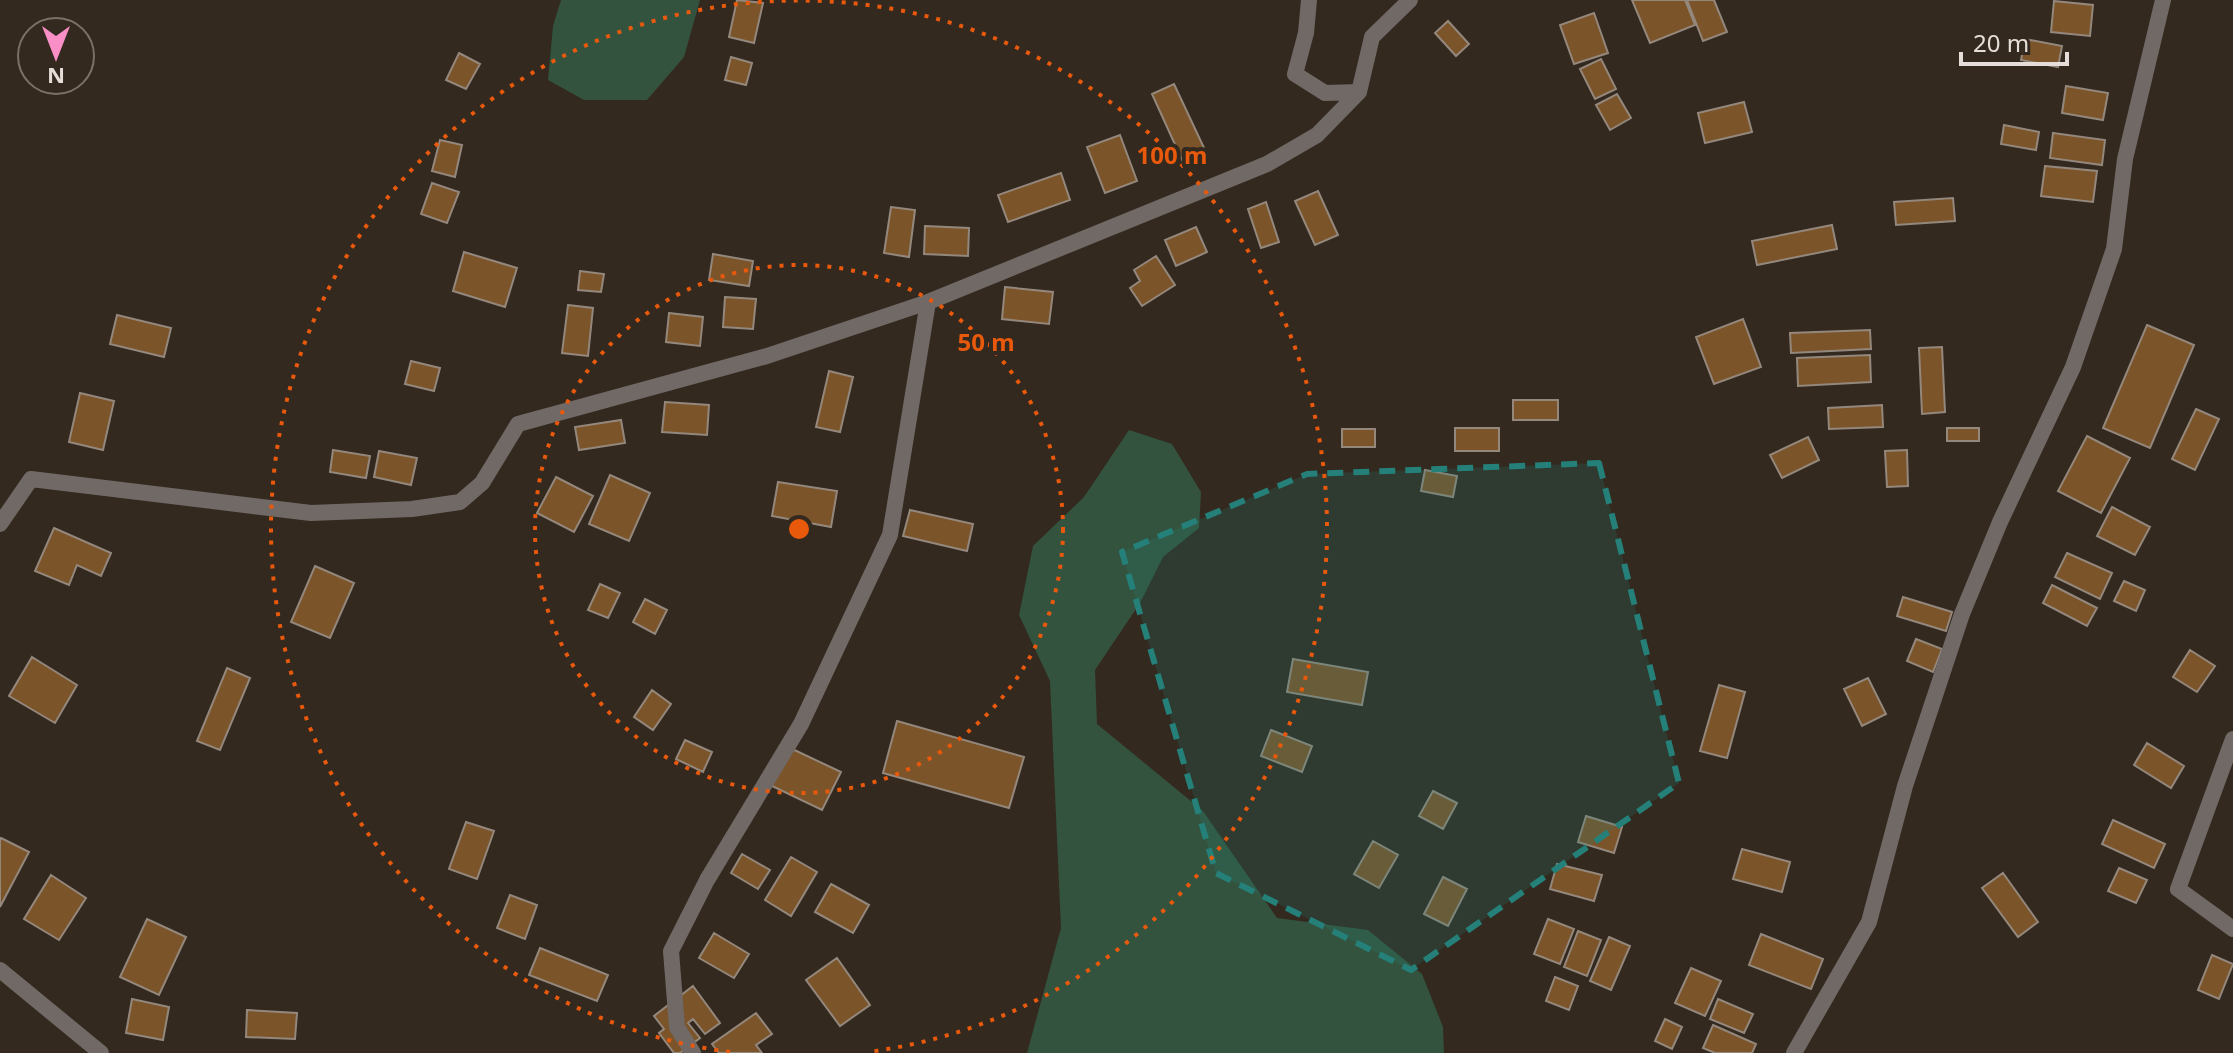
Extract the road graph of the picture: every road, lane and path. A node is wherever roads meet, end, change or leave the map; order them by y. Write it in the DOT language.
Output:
graph roads {
  1 [pos="1309,0"];
  2 [pos="1410,0"];
  3 [pos="2163,0"];
  4 [pos="1359,92"];
  5 [pos="928,302"];
  6 [pos="0,524"];
  7 [pos="2233,739"];
  8 [pos="2233,929"];
  9 [pos="0,970"];
  10 [pos="101,1053"];
  11 [pos="693,1053"];
  12 [pos="1794,1053"];
  1 -- 4 [label="street"];
  2 -- 4 [label="street"];
  3 -- 12 [label="street"];
  4 -- 5 [label="street"];
  5 -- 6 [label="street"];
  5 -- 11 [label="street"];
  7 -- 8 [label="street"];
  9 -- 10 [label="street"];
}
